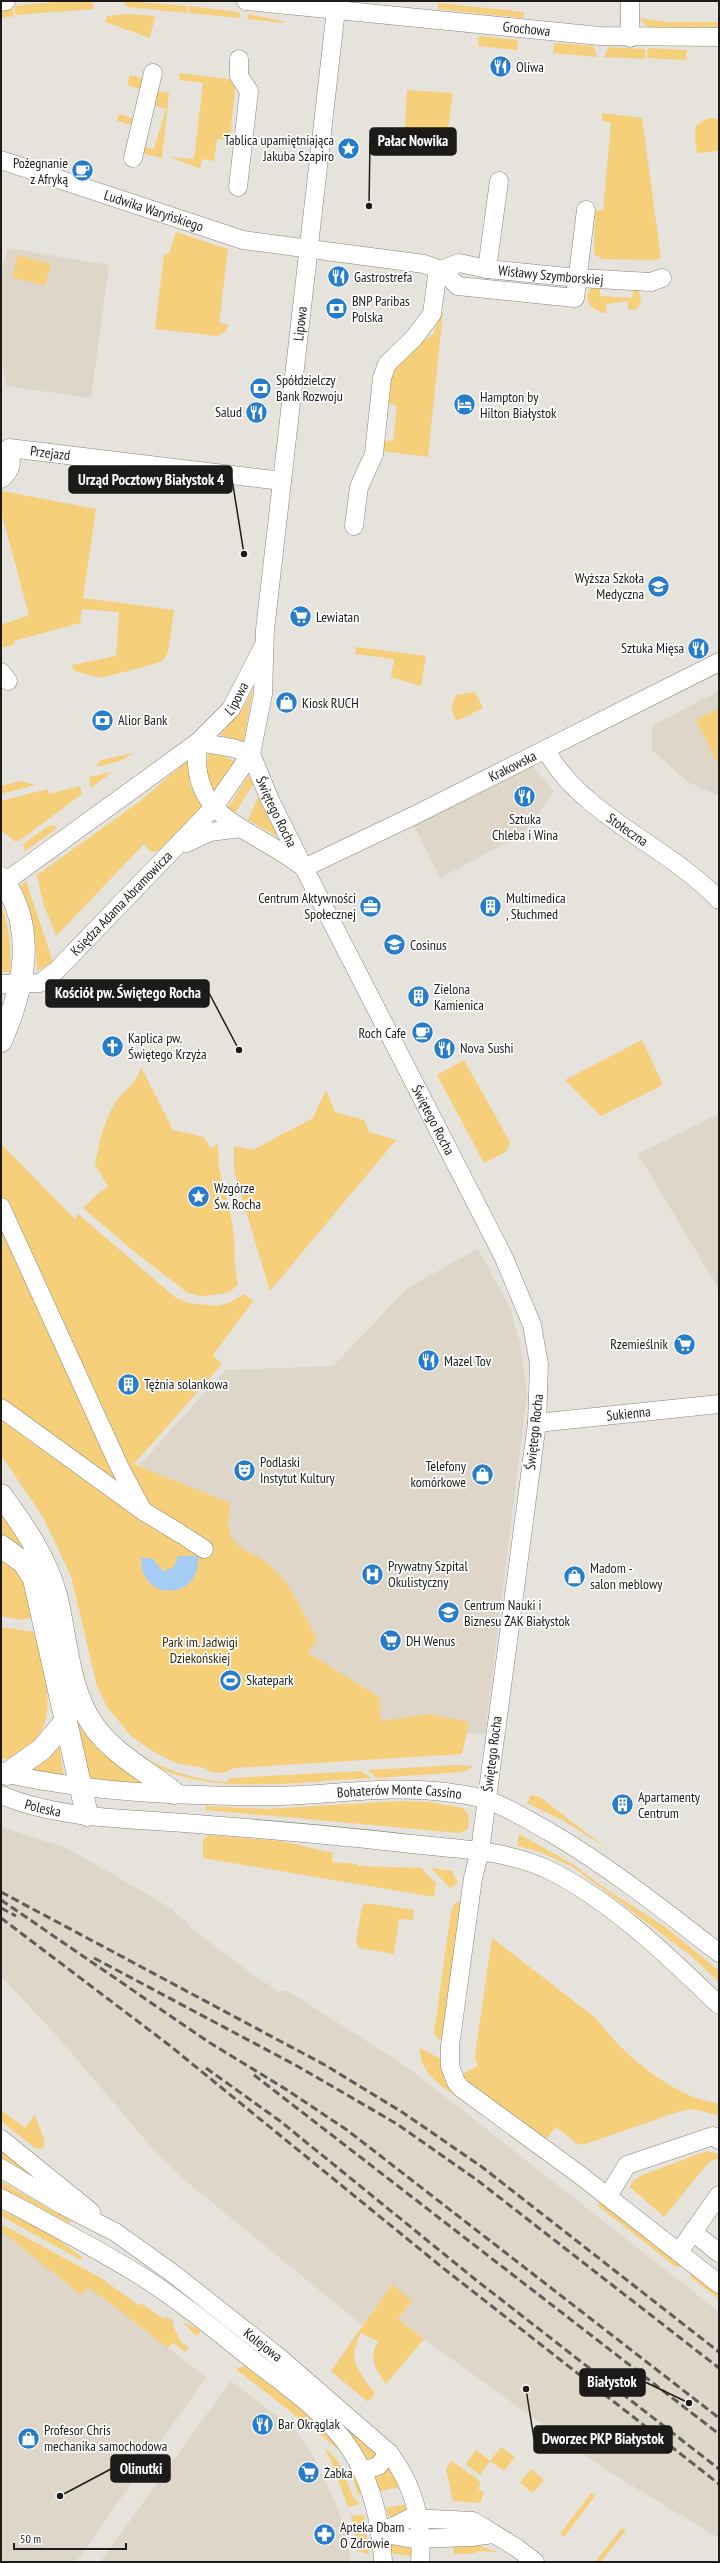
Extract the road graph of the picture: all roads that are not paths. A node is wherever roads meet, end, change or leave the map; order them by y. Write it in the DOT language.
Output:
graph roads {
  1 [pos="6,1"];
  2 [pos="246,1"];
  3 [pos="630,1"];
  4 [pos="1,2"];
  5 [pos="336,6"];
  6 [pos="719,37"];
  7 [pos="630,38"];
  8 [pos="239,59"];
  9 [pos="153,73"];
  10 [pos="133,158"];
  11 [pos="1,160"];
  12 [pos="499,181"];
  13 [pos="238,187"];
  14 [pos="586,210"];
  15 [pos="309,250"];
  16 [pos="487,268"];
  17 [pos="440,269"];
  18 [pos="578,278"];
  19 [pos="662,278"];
  20 [pos="1,479"];
  21 [pos="282,481"];
  22 [pos="354,526"];
  23 [pos="263,647"];
  24 [pos="719,662"];
  25 [pos="198,742"];
  26 [pos="546,750"];
  27 [pos="251,754"];
  28 [pos="214,808"];
  29 [pos="241,828"];
  30 [pos="176,849"];
  31 [pos="304,868"];
  32 [pos="2,882"];
  33 [pos="719,900"];
  34 [pos="11,984"];
  35 [pos="1,1041"];
  36 [pos="1,1206"];
  37 [pos="719,1404"];
  38 [pos="1,1408"];
  39 [pos="537,1423"];
  40 [pos="1,1495"];
  41 [pos="143,1511"];
  42 [pos="1,1546"];
  43 [pos="204,1549"];
  44 [pos="65,1722"];
  45 [pos="4,1773"];
  46 [pos="80,1788"];
  47 [pos="174,1793"];
  48 [pos="1,1795"];
  49 [pos="486,1800"];
  50 [pos="87,1815"];
  51 [pos="480,1851"];
  52 [pos="719,1954"];
  53 [pos="719,2005"];
  54 [pos="1,2139"];
  55 [pos="719,2140"];
  56 [pos="1,2168"];
  57 [pos="608,2196"];
  58 [pos="1,2198"];
  59 [pos="717,2204"];
  60 [pos="115,2232"];
  61 [pos="693,2232"];
  62 [pos="679,2252"];
  63 [pos="719,2253"];
  64 [pos="719,2284"];
  65 [pos="389,2453"];
  66 [pos="362,2471"];
  67 [pos="419,2517"];
  68 [pos="380,2533"];
  69 [pos="493,2534"];
  70 [pos="421,2539"];
  71 [pos="383,2562"];
  72 [pos="420,2562"];
  73 [pos="535,2562"];
  1 -- 4 [label="street"];
  2 -- 5 [label="street, Grochowa"];
  3 -- 7 [label="street"];
  5 -- 7 [label="street, Grochowa"];
  5 -- 15 [label="street, Lipowa"];
  6 -- 7 [label="street, Grochowa"];
  8 -- 13 [label="street"];
  9 -- 10 [label="street"];
  11 -- 15 [label="street, Ludwika Waryńskiego"];
  12 -- 16 [label="street"];
  14 -- 18 [label="street"];
  15 -- 17 [label="street, Wisławy Szymborskiej"];
  15 -- 21 [label="street, Lipowa"];
  16 -- 17 [label="street, Wisławy Szymborskiej"];
  16 -- 18 [label="street, Wisławy Szymborskiej"];
  17 -- 18 [label="street, Wisławy Szymborskiej"];
  17 -- 22 [label="street"];
  18 -- 19 [label="street, Wisławy Szymborskiej"];
  20 -- 21 [label="street, Przejazd"];
  21 -- 23 [label="street, Lipowa"];
  23 -- 25 [label="street, Lipowa"];
  23 -- 27 [label="street, Lipowa"];
  24 -- 26 [label="street, Krakowska"];
  25 -- 27 [label="street"];
  25 -- 28 [label="street"];
  25 -- 32 [label="street, Lipowa"];
  26 -- 31 [label="street, Krakowska"];
  26 -- 33 [label="street, Stołeczna"];
  27 -- 28 [label="street, Księdza Adama Abramowicza"];
  27 -- 31 [label="street, Świętego Rocha"];
  28 -- 29 [label="street, Świętego Rocha"];
  28 -- 30 [label="street, Księdza Adama Abramowicza"];
  29 -- 30 [label="street"];
  29 -- 31 [label="street, Świętego Rocha"];
  30 -- 34 [label="street, Księdza Adama Abramowicza"];
  31 -- 39 [label="street, Świętego Rocha"];
  32 -- 34 [label="main road"];
  34 -- 35 [label="main road"];
  36 -- 41 [label="street"];
  37 -- 39 [label="street, Sukienna"];
  38 -- 41 [label="street"];
  39 -- 49 [label="street, Świętego Rocha"];
  40 -- 47 [label="main road"];
  41 -- 43 [label="street"];
  42 -- 44 [label="main road"];
  44 -- 45 [label="main road"];
  44 -- 46 [label="main road"];
  45 -- 46 [label="street, Poleska"];
  46 -- 47 [label="street, Bohaterów Monte Cassino"];
  46 -- 50 [label="main road"];
  47 -- 49 [label="street, Bohaterów Monte Cassino"];
  48 -- 50 [label="street, Poleska"];
  49 -- 51 [label="street, Świętego Rocha"];
  49 -- 52 [label="street, Bohaterów Monte Cassino"];
  50 -- 51 [label="street"];
  51 -- 53 [label="street"];
  51 -- 57 [label="street, Świętego Rocha"];
  54 -- 60 [label="street"];
  55 -- 57 [label="street"];
  56 -- 60 [label="street, Kolejowa"];
  57 -- 62 [label="street, Świętego Rocha"];
  58 -- 66 [label="street, Kolejowa"];
  59 -- 61 [label="street"];
  60 -- 65 [label="street, Kolejowa"];
  61 -- 62 [label="street"];
  61 -- 63 [label="street"];
  62 -- 64 [label="street, Świętego Rocha"];
  65 -- 66 [label="street"];
  65 -- 67 [label="street, Kolejowa"];
  66 -- 68 [label="street, Kolejowa"];
  67 -- 68 [label="street"];
  67 -- 69 [label="street"];
  67 -- 70 [label="street, Kolejowa"];
  68 -- 70 [label="street"];
  68 -- 71 [label="street, Kolejowa"];
  69 -- 70 [label="street"];
  69 -- 73 [label="street"];
  70 -- 72 [label="street, Kolejowa"];
}
